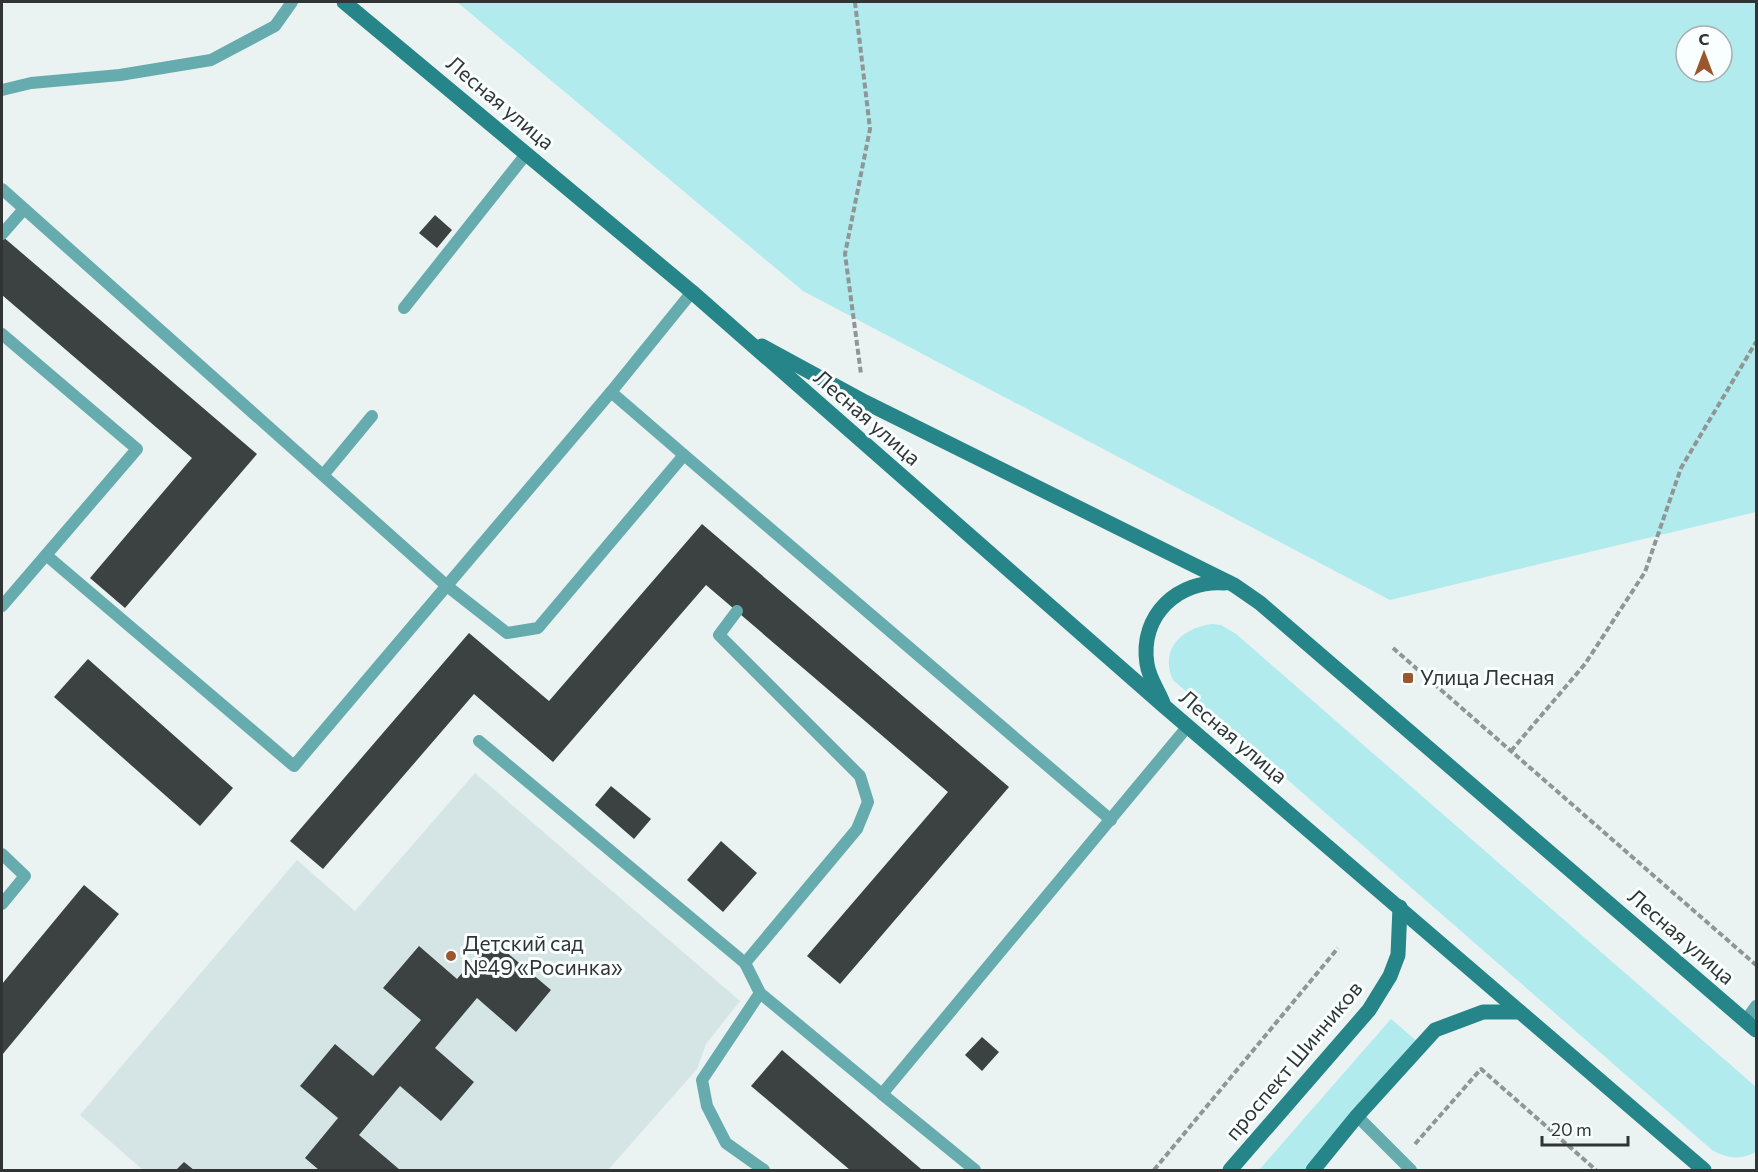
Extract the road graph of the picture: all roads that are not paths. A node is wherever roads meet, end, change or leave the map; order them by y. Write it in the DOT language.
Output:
graph roads {
  1 [pos="292,2"];
  2 [pos="344,2"];
  3 [pos="2,90"];
  4 [pos="527,153"];
  5 [pos="2,189"];
  6 [pos="24,209"];
  7 [pos="2,234"];
  8 [pos="692,292"];
  9 [pos="404,308"];
  10 [pos="737,333"];
  11 [pos="2,334"];
  12 [pos="611,392"];
  13 [pos="372,416"];
  14 [pos="684,454"];
  15 [pos="324,474"];
  16 [pos="46,555"];
  17 [pos="1234,585"];
  18 [pos="447,586"];
  19 [pos="2,606"];
  20 [pos="737,610"];
  21 [pos="1164,706"];
  22 [pos="1188,726"];
  23 [pos="479,741"];
  24 [pos="1111,820"];
  25 [pos="2,854"];
  26 [pos="2,904"];
  27 [pos="1400,907"];
  28 [pos="745,963"];
  29 [pos="760,993"];
  30 [pos="1756,1006"];
  31 [pos="1520,1012"];
  32 [pos="1751,1025"];
  33 [pos="882,1095"];
  34 [pos="1357,1116"];
  35 [pos="764,1170"];
  36 [pos="975,1170"];
  37 [pos="1230,1170"];
  38 [pos="1313,1170"];
  39 [pos="1411,1170"];
  40 [pos="1704,1170"];
  1 -- 3 [label="lane"];
  2 -- 4 [label="main road, Лесная улица"];
  4 -- 8 [label="main road, Лесная улица"];
  4 -- 9 [label="lane"];
  5 -- 6 [label="lane"];
  6 -- 7 [label="lane"];
  6 -- 15 [label="lane"];
  8 -- 10 [label="main road, Лесная улица"];
  8 -- 12 [label="lane"];
  10 -- 17 [label="main road, Лесная улица"];
  10 -- 21 [label="main road, Лесная улица"];
  11 -- 16 [label="lane"];
  12 -- 14 [label="lane"];
  12 -- 18 [label="lane"];
  13 -- 15 [label="lane"];
  14 -- 18 [label="lane"];
  14 -- 24 [label="lane"];
  15 -- 18 [label="lane"];
  16 -- 18 [label="lane"];
  16 -- 19 [label="lane"];
  17 -- 21 [label="main road"];
  17 -- 32 [label="main road, Лесная улица"];
  20 -- 28 [label="lane"];
  21 -- 22 [label="main road, Лесная улица"];
  22 -- 24 [label="lane"];
  22 -- 27 [label="main road, Лесная улица"];
  23 -- 28 [label="lane"];
  24 -- 33 [label="lane"];
  25 -- 26 [label="lane"];
  27 -- 31 [label="main road, Лесная улица"];
  27 -- 37 [label="main road, проспект Шинников"];
  28 -- 29 [label="lane"];
  29 -- 33 [label="lane"];
  29 -- 35 [label="lane"];
  30 -- 32 [label="lane"];
  31 -- 34 [label="main road"];
  31 -- 40 [label="main road, Лесная улица"];
  33 -- 36 [label="lane"];
  34 -- 38 [label="main road"];
  34 -- 39 [label="lane"];
}
